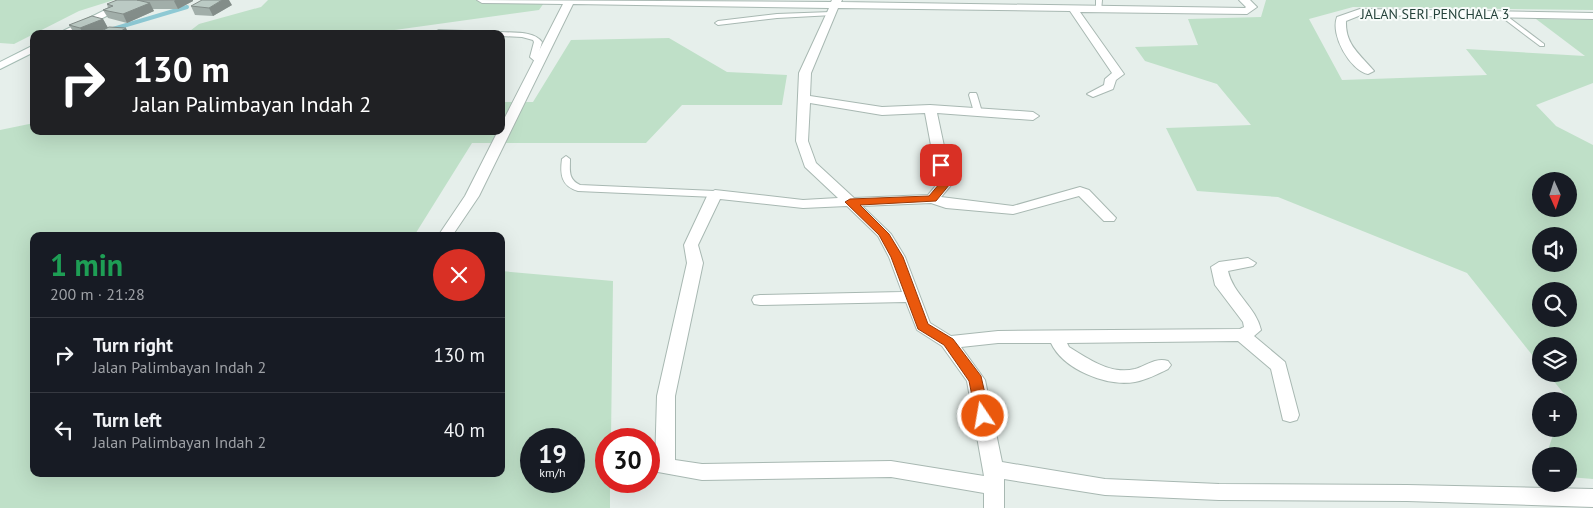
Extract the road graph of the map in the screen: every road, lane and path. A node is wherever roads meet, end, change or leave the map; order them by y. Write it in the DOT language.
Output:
graph roads {
  1 [pos="133,0"];
  2 [pos="482,0"];
  3 [pos="1244,0"];
  4 [pos="569,1"];
  5 [pos="771,2"];
  6 [pos="919,3"];
  7 [pos="1099,5"];
  8 [pos="834,6"];
  9 [pos="1073,9"];
  10 [pos="1501,14"];
  11 [pos="1593,16"];
  12 [pos="718,23"];
  13 [pos="70,30"];
  14 [pos="505,34"];
  15 [pos="1542,45"];
  16 [pos="30,50"];
  17 [pos="540,61"];
  18 [pos="0,66"];
  19 [pos="1368,71"];
  20 [pos="1094,94"];
  21 [pos="973,96"];
  22 [pos="804,98"];
  23 [pos="930,109"];
  24 [pos="982,113"];
  25 [pos="1033,116"];
  26 [pos="505,130"];
  27 [pos="503,135"];
  28 [pos="566,159"];
  29 [pos="714,194"];
  30 [pos="932,199"];
  31 [pos="850,202"];
  32 [pos="1108,218"];
  33 [pos="448,232"];
  34 [pos="1248,263"];
  35 [pos="912,297"];
  36 [pos="760,300"];
  37 [pos="1242,334"];
  38 [pos="1056,337"];
  39 [pos="948,342"];
  40 [pos="1162,364"];
  41 [pos="1290,415"];
  42 [pos="994,477"];
  43 [pos="1593,498"];
  44 [pos="994,508"];
  1 -- 13 [label="street"];
  2 -- 4 [label="street"];
  3 -- 7 [label="street"];
  4 -- 5 [label="street"];
  4 -- 17 [label="street"];
  5 -- 8 [label="street"];
  6 -- 8 [label="street"];
  6 -- 9 [label="street"];
  7 -- 9 [label="street"];
  8 -- 12 [label="lane"];
  8 -- 22 [label="street"];
  9 -- 20 [label="street"];
  10 -- 11 [label="street, JALAN SERI PENCHALA 3"];
  10 -- 15 [label="lane"];
  10 -- 19 [label="street, JALAN SERI PENCHALA 3"];
  14 -- 17 [label="lane"];
  16 -- 18 [label="street"];
  17 -- 26 [label="street"];
  21 -- 24 [label="lane"];
  22 -- 23 [label="street"];
  22 -- 31 [label="street"];
  23 -- 24 [label="street"];
  23 -- 30 [label="street"];
  24 -- 25 [label="street"];
  27 -- 33 [label="street"];
  28 -- 29 [label="lane"];
  29 -- 31 [label="street"];
  29 -- 42 [label="street"];
  30 -- 31 [label="street"];
  30 -- 32 [label="street"];
  31 -- 35 [label="street"];
  34 -- 37 [label="street"];
  35 -- 36 [label="street"];
  35 -- 39 [label="street"];
  37 -- 38 [label="street"];
  37 -- 41 [label="street"];
  38 -- 39 [label="street"];
  38 -- 40 [label="street"];
  39 -- 42 [label="street"];
  42 -- 43 [label="street"];
  42 -- 44 [label="street"];
}
